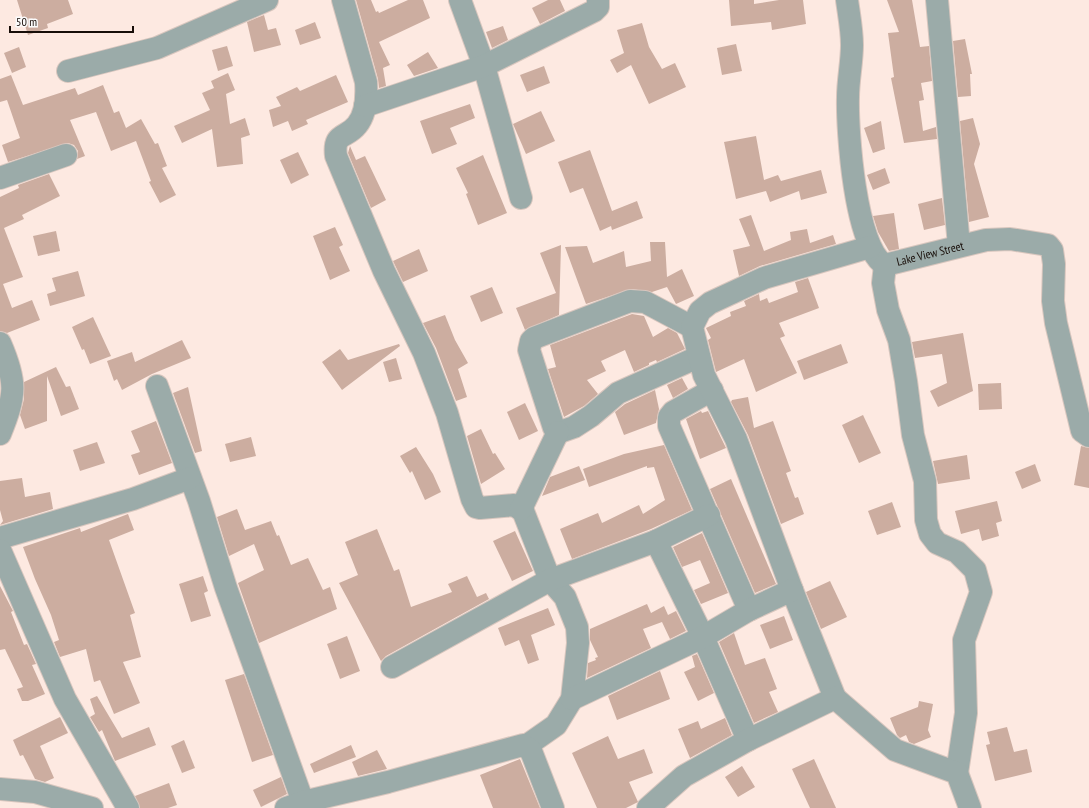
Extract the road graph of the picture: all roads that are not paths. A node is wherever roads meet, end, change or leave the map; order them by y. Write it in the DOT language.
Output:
graph roads {
  1 [pos="267,0"];
  2 [pos="343,0"];
  3 [pos="460,0"];
  4 [pos="598,0"];
  5 [pos="847,0"];
  6 [pos="937,0"];
  7 [pos="484,66"];
  8 [pos="68,71"];
  9 [pos="365,106"];
  10 [pos="66,155"];
  11 [pos="0,178"];
  12 [pos="521,198"];
  13 [pos="959,246"];
  14 [pos="870,247"];
  15 [pos="885,264"];
  16 [pos="692,327"];
  17 [pos="0,343"];
  18 [pos="698,357"];
  19 [pos="157,386"];
  20 [pos="712,390"];
  21 [pos="558,432"];
  22 [pos="0,434"];
  23 [pos="1089,436"];
  24 [pos="190,478"];
  25 [pos="521,509"];
  26 [pos="708,515"];
  27 [pos="0,538"];
  28 [pos="656,541"];
  29 [pos="0,550"];
  30 [pos="550,580"];
  31 [pos="792,590"];
  32 [pos="749,610"];
  33 [pos="703,636"];
  34 [pos="392,667"];
  35 [pos="835,698"];
  36 [pos="572,699"];
  37 [pos="748,740"];
  38 [pos="526,746"];
  39 [pos="957,773"];
  40 [pos="0,789"];
  41 [pos="70,805"];
  42 [pos="295,805"];
  43 [pos="92,808"];
  44 [pos="128,808"];
  45 [pos="553,808"];
  46 [pos="648,808"];
  47 [pos="970,808"];
  1 -- 8 [label="street"];
  2 -- 9 [label="street"];
  3 -- 7 [label="street"];
  4 -- 7 [label="street"];
  5 -- 14 [label="street, Lake View Street"];
  6 -- 13 [label="street"];
  7 -- 9 [label="street"];
  7 -- 12 [label="street"];
  9 -- 25 [label="street"];
  10 -- 11 [label="street"];
  13 -- 15 [label="street, Lake View Street"];
  13 -- 23 [label="street, Lake View Street"];
  14 -- 15 [label="street, Lake View Street"];
  14 -- 16 [label="street"];
  15 -- 39 [label="street"];
  16 -- 18 [label="street"];
  16 -- 21 [label="street"];
  17 -- 22 [label="street"];
  18 -- 20 [label="street"];
  18 -- 21 [label="street"];
  19 -- 24 [label="street"];
  20 -- 26 [label="street"];
  20 -- 31 [label="street"];
  21 -- 25 [label="street"];
  24 -- 27 [label="street"];
  24 -- 42 [label="street"];
  25 -- 30 [label="street"];
  26 -- 28 [label="street"];
  26 -- 32 [label="street"];
  28 -- 30 [label="street"];
  28 -- 33 [label="street"];
  29 -- 44 [label="street"];
  30 -- 34 [label="street"];
  30 -- 36 [label="street"];
  31 -- 32 [label="street"];
  31 -- 35 [label="street"];
  32 -- 33 [label="street"];
  33 -- 36 [label="street"];
  33 -- 37 [label="street"];
  35 -- 37 [label="street"];
  35 -- 39 [label="street"];
  36 -- 38 [label="street"];
  37 -- 46 [label="street"];
  38 -- 42 [label="street"];
  38 -- 45 [label="street"];
  39 -- 47 [label="street"];
  40 -- 41 [label="street"];
  41 -- 43 [label="street"];
}
